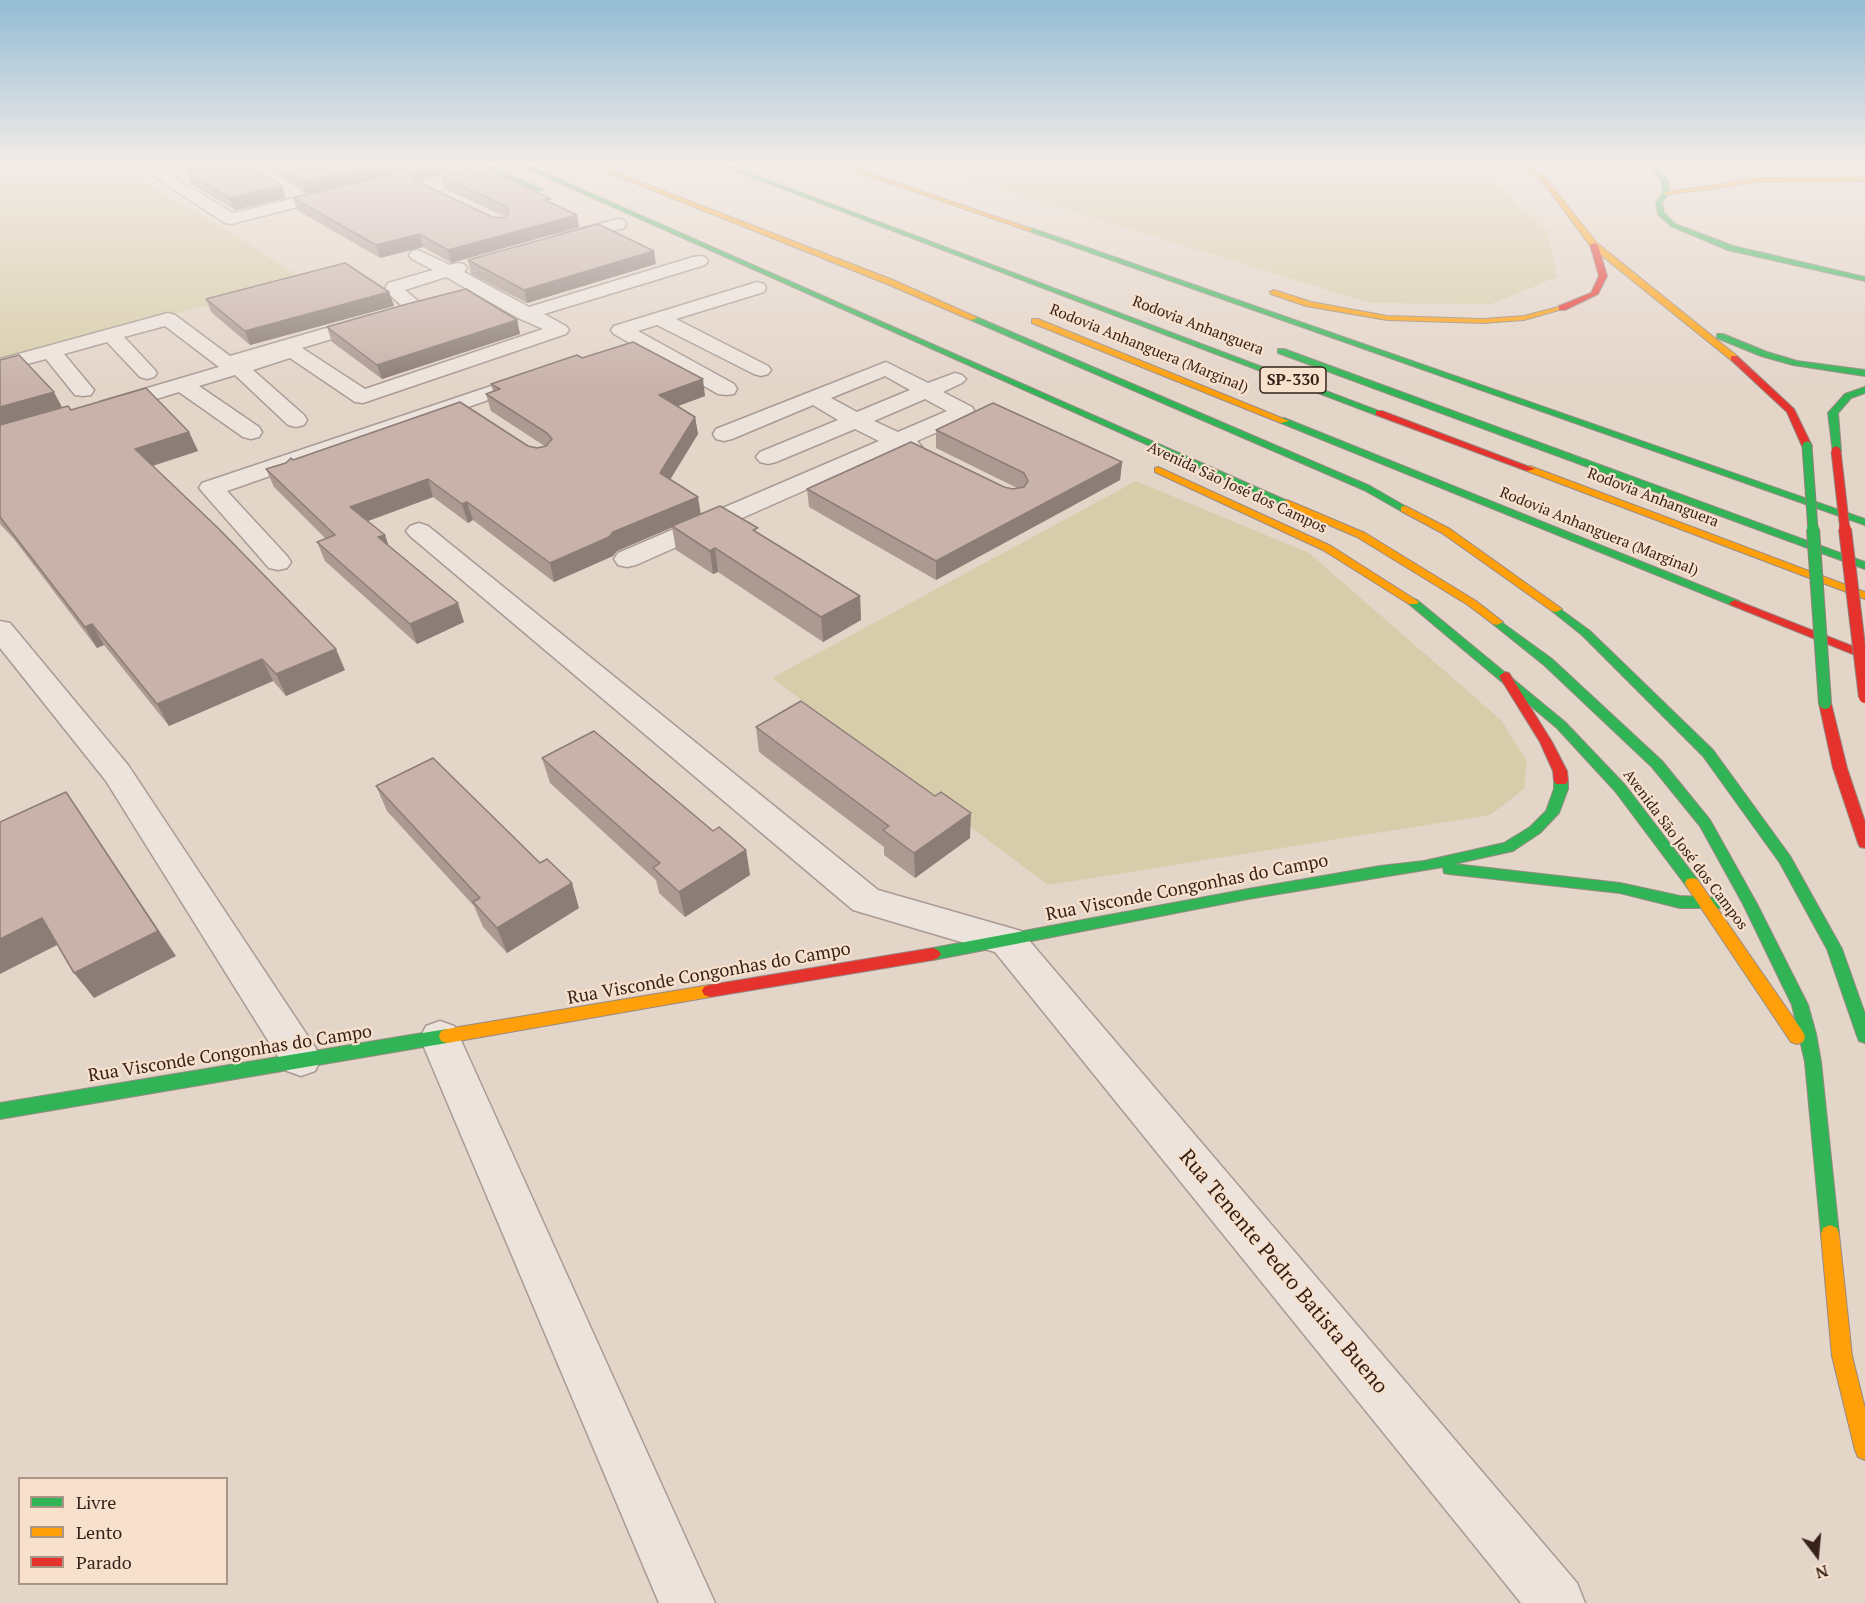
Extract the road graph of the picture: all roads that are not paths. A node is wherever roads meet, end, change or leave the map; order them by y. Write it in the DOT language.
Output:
graph roads {
  1 [pos="568,239"];
  2 [pos="689,239"];
  3 [pos="780,239"];
  4 [pos="919,239"];
  5 [pos="1058,239"];
  6 [pos="1589,239"];
  7 [pos="1703,239"];
  8 [pos="550,243"];
  9 [pos="1594,245"];
  10 [pos="679,251"];
  11 [pos="418,255"];
  12 [pos="704,263"];
  13 [pos="470,265"];
  14 [pos="447,271"];
  15 [pos="737,279"];
  16 [pos="1865,279"];
  17 [pos="482,289"];
  18 [pos="1264,289"];
  19 [pos="762,290"];
  20 [pos="460,295"];
  21 [pos="438,302"];
  22 [pos="416,308"];
  23 [pos="525,314"];
  24 [pos="1022,316"];
  25 [pos="658,318"];
  26 [pos="1696,326"];
  27 [pos="111,335"];
  28 [pos="640,343"];
  29 [pos="1273,348"];
  30 [pos="617,350"];
  31 [pos="51,351"];
  32 [pos="0,365"];
  33 [pos="238,367"];
  34 [pos="761,370"];
  35 [pos="550,373"];
  36 [pos="1865,373"];
  37 [pos="147,374"];
  38 [pos="932,380"];
  39 [pos="961,381"];
  40 [pos="181,384"];
  41 [pos="726,389"];
  42 [pos="83,390"];
  43 [pos="1865,390"];
  44 [pos="814,397"];
  45 [pos="91,412"];
  46 [pos="296,420"];
  47 [pos="855,421"];
  48 [pos="251,432"];
  49 [pos="724,434"];
  50 [pos="898,441"];
  51 [pos="930,456"];
  52 [pos="768,457"];
  53 [pos="1146,465"];
  54 [pos="1865,522"];
  55 [pos="419,531"];
  56 [pos="627,559"];
  57 [pos="278,562"];
  58 [pos="1865,566"];
  59 [pos="1865,596"];
  60 [pos="0,629"];
  61 [pos="1865,655"];
  62 [pos="1505,676"];
  63 [pos="1865,697"];
  64 [pos="1865,843"];
  65 [pos="1424,866"];
  66 [pos="1707,904"];
  67 [pos="1750,904"];
  68 [pos="1008,941"];
  69 [pos="1865,1036"];
  70 [pos="440,1038"];
  71 [pos="301,1059"];
  72 [pos="1813,1062"];
  73 [pos="0,1111"];
  74 [pos="1865,1450"];
  75 [pos="687,1603"];
  76 [pos="1557,1603"];
  1 -- 8 [label="street"];
  2 -- 67 [label="main road, Avenida São José dos Campos"];
  3 -- 69 [label="main road"];
  4 -- 59 [label="main road, Rodovia Anhanguera / SP-330"];
  5 -- 54 [label="main road"];
  6 -- 9 [label="main road"];
  7 -- 16 [label="main road"];
  9 -- 18 [label="main road"];
  9 -- 26 [label="main road"];
  10 -- 12 [label="main road"];
  11 -- 14 [label="street"];
  12 -- 23 [label="street"];
  13 -- 14 [label="street"];
  14 -- 17 [label="street"];
  14 -- 22 [label="street"];
  15 -- 19 [label="main road"];
  17 -- 20 [label="street"];
  17 -- 23 [label="street"];
  19 -- 25 [label="street"];
  21 -- 22 [label="street"];
  22 -- 27 [label="street"];
  23 -- 33 [label="street"];
  24 -- 61 [label="main road, Rodovia Anhanguera (Marginal)"];
  25 -- 28 [label="street"];
  25 -- 34 [label="street"];
  26 -- 36 [label="main road"];
  26 -- 64 [label="main road, bridge"];
  27 -- 31 [label="street"];
  27 -- 37 [label="street"];
  28 -- 30 [label="street"];
  28 -- 41 [label="street"];
  29 -- 58 [label="main road, Rodovia Anhanguera / SP-330"];
  31 -- 32 [label="street"];
  31 -- 42 [label="street"];
  33 -- 40 [label="street"];
  33 -- 46 [label="street"];
  35 -- 57 [label="street"];
  38 -- 39 [label="street"];
  38 -- 44 [label="street"];
  38 -- 47 [label="street"];
  38 -- 50 [label="street"];
  40 -- 45 [label="street"];
  40 -- 48 [label="street"];
  43 -- 63 [label="main road, bridge"];
  44 -- 47 [label="street"];
  44 -- 49 [label="street"];
  47 -- 50 [label="street"];
  47 -- 52 [label="street"];
  50 -- 51 [label="street"];
  50 -- 56 [label="street"];
  53 -- 62 [label="main road, Avenida São José dos Campos"];
  55 -- 68 [label="street"];
  60 -- 71 [label="street"];
  62 -- 65 [label="main road, Rua Visconde Congonhas do Campo"];
  62 -- 66 [label="main road, Avenida São José dos Campos"];
  65 -- 66 [label="main road, Rua Visconde Congonhas do Campo"];
  65 -- 68 [label="main road, Rua Visconde Congonhas do Campo"];
  66 -- 67 [label="main road, Rua Visconde Congonhas do Campo"];
  66 -- 72 [label="main road, Avenida São José dos Campos"];
  67 -- 72 [label="main road, Avenida São José dos Campos"];
  68 -- 70 [label="main road, Rua Visconde Congonhas do Campo"];
  68 -- 76 [label="street, Rua Tenente Pedro Batista Bueno"];
  70 -- 71 [label="main road, Rua Visconde Congonhas do Campo"];
  70 -- 75 [label="street"];
  71 -- 73 [label="main road, Rua Visconde Congonhas do Campo"];
  72 -- 74 [label="main road, Avenida São José dos Campos"];
}
